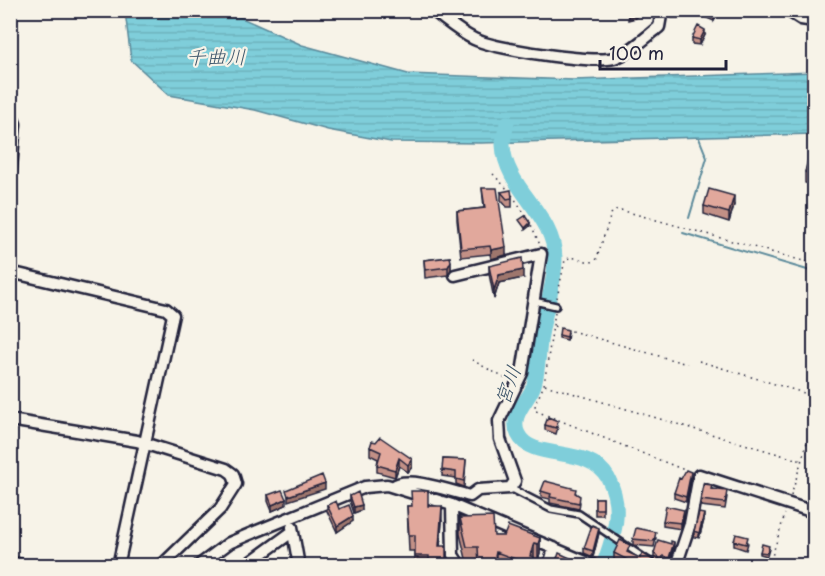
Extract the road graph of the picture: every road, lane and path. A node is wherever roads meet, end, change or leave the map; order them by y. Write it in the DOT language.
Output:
graph roads {
  1 [pos="432,10"];
  2 [pos="662,10"];
  3 [pos="787,10"];
  4 [pos="814,21"];
  5 [pos="10,111"];
  6 [pos="493,174"];
  7 [pos="10,179"];
  8 [pos="541,254"];
  9 [pos="814,264"];
  10 [pos="10,272"];
  11 [pos="455,275"];
  12 [pos="537,302"];
  13 [pos="554,305"];
  14 [pos="554,326"];
  15 [pos="472,360"];
  16 [pos="699,361"];
  17 [pos="687,364"];
  18 [pos="518,384"];
  19 [pos="544,385"];
  20 [pos="814,396"];
  21 [pos="814,419"];
  22 [pos="10,420"];
  23 [pos="147,443"];
  24 [pos="802,461"];
  25 [pos="699,475"];
  26 [pos="394,486"];
  27 [pos="510,488"];
  28 [pos="470,495"];
  29 [pos="789,504"];
  30 [pos="452,505"];
  31 [pos="470,513"];
  32 [pos="814,513"];
  33 [pos="292,517"];
  34 [pos="292,532"];
  35 [pos="554,548"];
  36 [pos="10,562"];
  37 [pos="593,564"];
  38 [pos="25,566"];
  39 [pos="118,566"];
  40 [pos="161,566"];
  41 [pos="198,566"];
  42 [pos="245,566"];
  43 [pos="299,566"];
  44 [pos="460,566"];
  45 [pos="549,566"];
  46 [pos="656,566"];
  47 [pos="676,566"];
  48 [pos="770,566"];
  1 -- 2 [label="street"];
  3 -- 4 [label="street"];
  5 -- 7 [label="street"];
  6 -- 8 [label="path"];
  8 -- 11 [label="street"];
  8 -- 12 [label="street"];
  9 -- 13 [label="path"];
  10 -- 23 [label="street"];
  12 -- 13 [label="lane"];
  12 -- 18 [label="street"];
  13 -- 14 [label="path"];
  14 -- 17 [label="path"];
  14 -- 19 [label="path"];
  15 -- 18 [label="path"];
  16 -- 20 [label="path"];
  18 -- 27 [label="street"];
  19 -- 24 [label="path"];
  19 -- 25 [label="path"];
  21 -- 24 [label="path"];
  22 -- 23 [label="street"];
  23 -- 39 [label="street"];
  23 -- 40 [label="street"];
  24 -- 29 [label="path"];
  25 -- 29 [label="street"];
  25 -- 47 [label="street"];
  26 -- 28 [label="street"];
  26 -- 30 [label="street"];
  26 -- 33 [label="street"];
  27 -- 28 [label="street"];
  27 -- 46 [label="lane"];
  28 -- 31 [label="street"];
  29 -- 32 [label="street"];
  29 -- 48 [label="path"];
  30 -- 31 [label="street"];
  30 -- 44 [label="street"];
  31 -- 35 [label="street"];
  33 -- 34 [label="street"];
  33 -- 41 [label="street"];
  34 -- 42 [label="street"];
  34 -- 43 [label="street"];
  35 -- 37 [label="street"];
  35 -- 45 [label="street"];
  36 -- 38 [label="street"];
}
